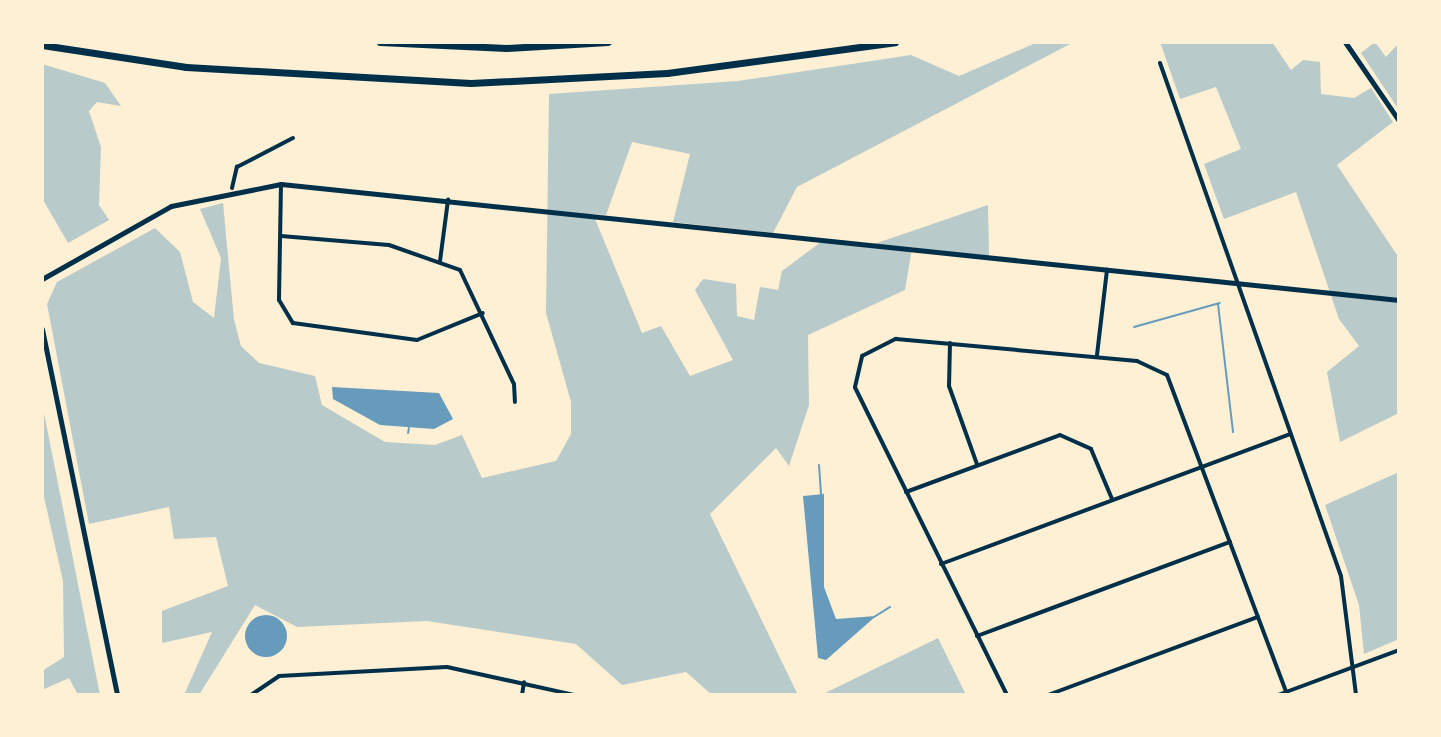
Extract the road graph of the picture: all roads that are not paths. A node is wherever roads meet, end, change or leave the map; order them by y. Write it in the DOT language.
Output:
graph roads {
  1 [pos="380,42"];
  2 [pos="608,42"];
  3 [pos="895,42"];
  4 [pos="1345,42"];
  5 [pos="42,45"];
  6 [pos="1160,63"];
  7 [pos="1399,121"];
  8 [pos="293,138"];
  9 [pos="281,184"];
  10 [pos="232,188"];
  11 [pos="448,200"];
  12 [pos="280,236"];
  13 [pos="440,261"];
  14 [pos="1107,270"];
  15 [pos="42,279"];
  16 [pos="1235,283"];
  17 [pos="1399,300"];
  18 [pos="483,313"];
  19 [pos="42,329"];
  20 [pos="950,342"];
  21 [pos="1097,356"];
  22 [pos="515,402"];
  23 [pos="1291,434"];
  24 [pos="977,464"];
  25 [pos="1202,467"];
  26 [pos="906,492"];
  27 [pos="1113,500"];
  28 [pos="1230,542"];
  29 [pos="941,564"];
  30 [pos="1258,617"];
  31 [pos="977,636"];
  32 [pos="1399,650"];
  33 [pos="1355,669"];
  34 [pos="524,681"];
  35 [pos="1286,692"];
  36 [pos="117,695"];
  37 [pos="251,695"];
  38 [pos="522,695"];
  39 [pos="574,695"];
  40 [pos="1007,695"];
  41 [pos="1048,695"];
  42 [pos="1278,695"];
  43 [pos="1356,695"];
  1 -- 2 [label="highway"];
  3 -- 5 [label="highway"];
  4 -- 7 [label="street"];
  6 -- 16 [label="street"];
  8 -- 10 [label="street"];
  9 -- 10 [label="street"];
  9 -- 11 [label="street"];
  9 -- 12 [label="street"];
  10 -- 15 [label="street"];
  11 -- 13 [label="street"];
  11 -- 14 [label="street"];
  12 -- 13 [label="street"];
  12 -- 18 [label="street"];
  13 -- 18 [label="street"];
  14 -- 16 [label="street"];
  14 -- 21 [label="street"];
  16 -- 17 [label="street"];
  16 -- 23 [label="street"];
  18 -- 22 [label="street"];
  19 -- 36 [label="street"];
  20 -- 21 [label="street"];
  20 -- 24 [label="street"];
  20 -- 26 [label="street"];
  21 -- 25 [label="street"];
  23 -- 25 [label="street"];
  23 -- 33 [label="street"];
  24 -- 26 [label="street"];
  24 -- 27 [label="street"];
  25 -- 27 [label="street"];
  25 -- 28 [label="street"];
  26 -- 29 [label="street"];
  27 -- 29 [label="street"];
  28 -- 30 [label="street"];
  28 -- 31 [label="street"];
  29 -- 31 [label="street"];
  30 -- 35 [label="street"];
  30 -- 41 [label="street"];
  31 -- 40 [label="street"];
  32 -- 33 [label="street"];
  33 -- 35 [label="street"];
  33 -- 43 [label="street"];
  34 -- 37 [label="street"];
  34 -- 38 [label="street"];
  34 -- 39 [label="street"];
  35 -- 42 [label="street"];
}
